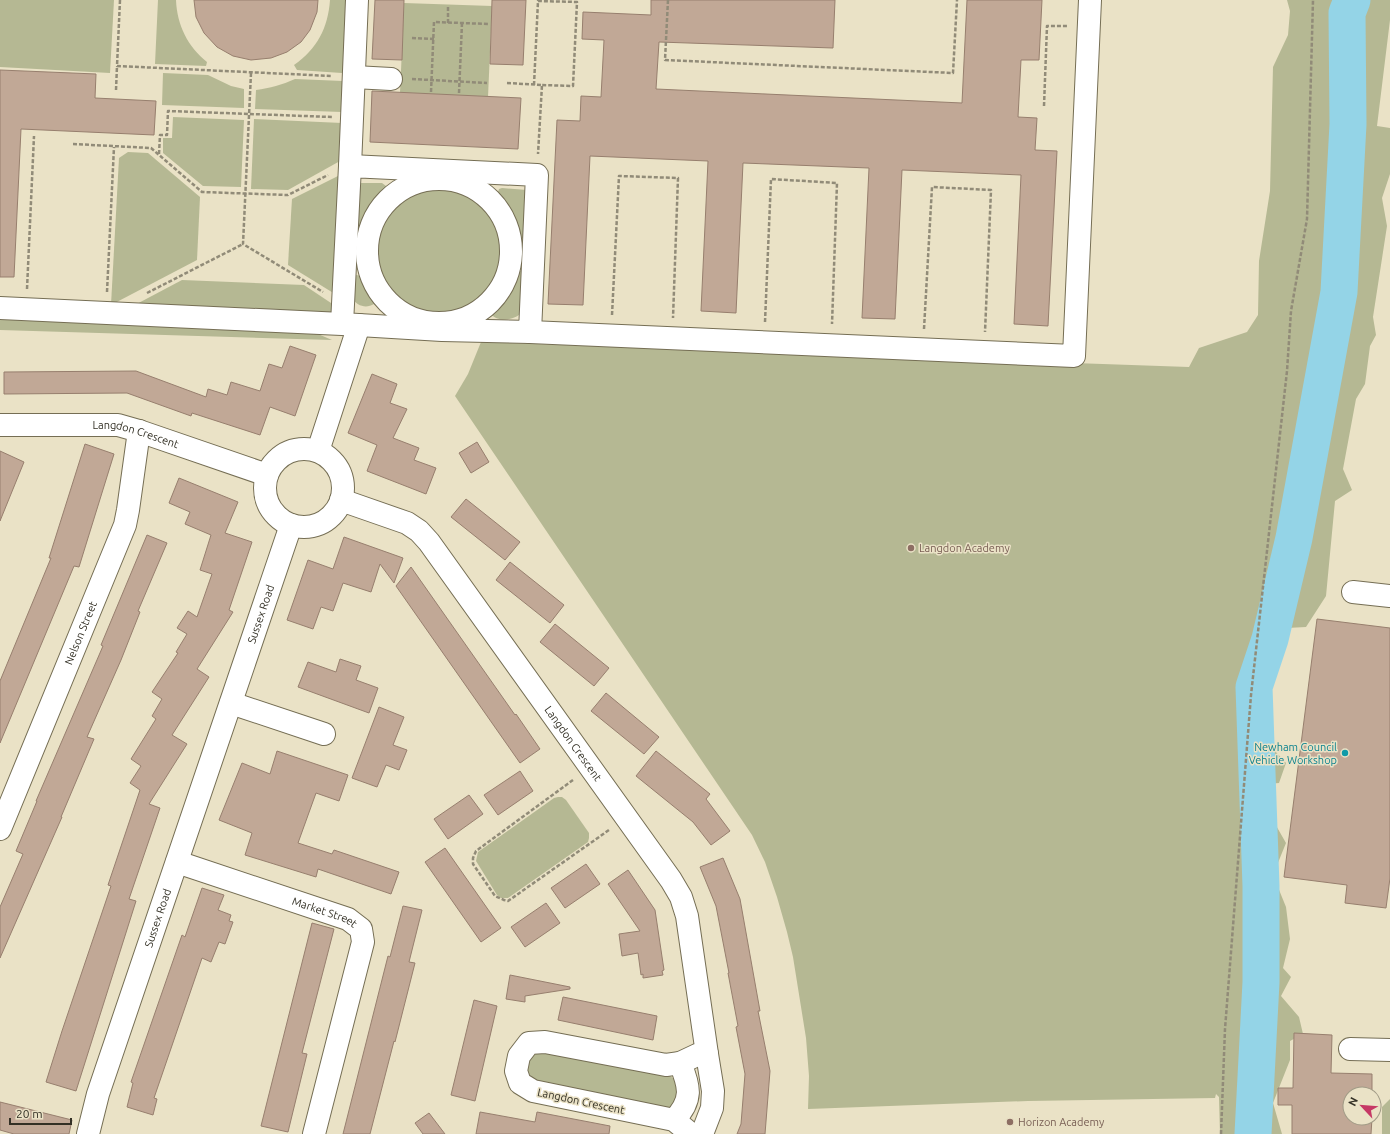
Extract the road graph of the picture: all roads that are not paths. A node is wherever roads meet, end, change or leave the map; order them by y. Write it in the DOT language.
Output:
graph roads {
  1 [pos="357,0"];
  2 [pos="1090,0"];
  3 [pos="354,77"];
  4 [pos="401,79"];
  5 [pos="350,167"];
  6 [pos="443,174"];
  7 [pos="346,241"];
  8 [pos="368,242"];
  9 [pos="512,255"];
  10 [pos="534,257"];
  11 [pos="0,308"];
  12 [pos="350,325"];
  13 [pos="442,327"];
  14 [pos="530,332"];
  15 [pos="0,425"];
  16 [pos="139,430"];
  17 [pos="318,451"];
  18 [pos="266,475"];
  19 [pos="341,500"];
  20 [pos="291,525"];
  21 [pos="1353,592"];
  22 [pos="1390,596"];
  23 [pos="231,703"];
  24 [pos="324,734"];
  25 [pos="0,829"];
  26 [pos="177,862"];
  27 [pos="1350,1049"];
  28 [pos="1390,1050"];
  29 [pos="706,1054"];
  30 [pos="680,1063"];
  31 [pos="674,1120"];
  32 [pos="88,1134"];
  33 [pos="314,1134"];
  34 [pos="691,1134"];
  35 [pos="702,1134"];
  1 -- 3 [label="street"];
  2 -- 14 [label="street"];
  3 -- 4 [label="street"];
  3 -- 5 [label="street"];
  5 -- 6 [label="street"];
  5 -- 7 [label="street"];
  6 -- 8 [label="street"];
  6 -- 9 [label="street"];
  6 -- 10 [label="street"];
  7 -- 8 [label="street"];
  7 -- 12 [label="street"];
  8 -- 13 [label="street"];
  9 -- 10 [label="street"];
  9 -- 13 [label="street"];
  10 -- 14 [label="street"];
  11 -- 12 [label="street"];
  12 -- 13 [label="street"];
  12 -- 17 [label="street"];
  13 -- 14 [label="street"];
  15 -- 16 [label="street, Langdon Crescent"];
  16 -- 18 [label="street, Langdon Crescent"];
  16 -- 25 [label="street, Nelson Street"];
  17 -- 18 [label="street"];
  17 -- 19 [label="street"];
  18 -- 20 [label="street"];
  19 -- 20 [label="street"];
  19 -- 29 [label="street, Langdon Crescent"];
  20 -- 23 [label="street, Sussex Road"];
  21 -- 22 [label="street"];
  23 -- 24 [label="street"];
  23 -- 26 [label="street, Sussex Road"];
  26 -- 32 [label="street, Sussex Road"];
  26 -- 33 [label="street, Market Street"];
  27 -- 28 [label="street"];
  29 -- 30 [label="street, Langdon Crescent"];
  29 -- 35 [label="street, Langdon Crescent"];
  30 -- 31 [label="street"];
  30 -- 31 [label="street, Langdon Crescent"];
  31 -- 34 [label="street, Langdon Crescent"];
}
